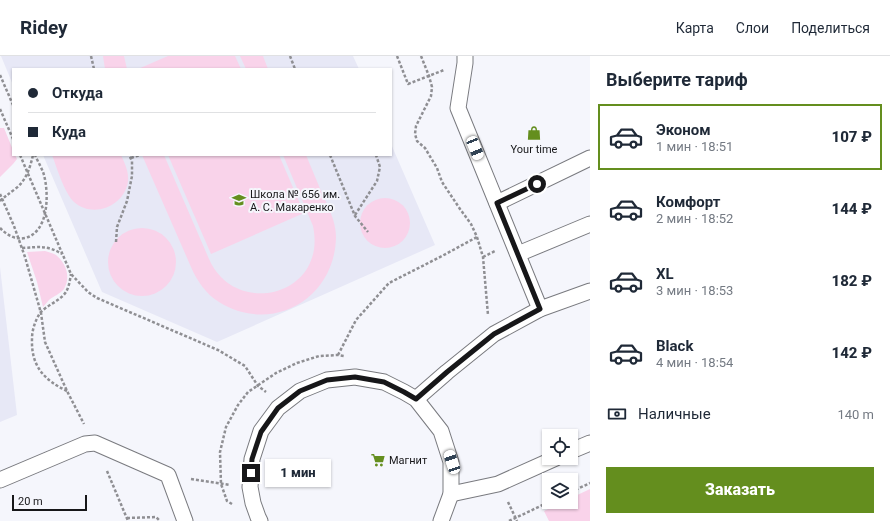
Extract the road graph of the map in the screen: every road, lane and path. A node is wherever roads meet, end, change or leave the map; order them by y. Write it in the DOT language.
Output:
graph roads {
  1 [pos="91,56"];
  2 [pos="290,56"];
  3 [pos="397,56"];
  4 [pos="421,56"];
  5 [pos="465,59"];
  6 [pos="94,68"];
  7 [pos="295,68"];
  8 [pos="0,75"];
  9 [pos="429,76"];
  10 [pos="12,103"];
  11 [pos="0,109"];
  12 [pos="12,137"];
  13 [pos="20,156"];
  14 [pos="34,156"];
  15 [pos="35,156"];
  16 [pos="130,156"];
  17 [pos="330,156"];
  18 [pos="376,156"];
  19 [pos="590,158"];
  20 [pos="28,173"];
  21 [pos="0,194"];
  22 [pos="1,200"];
  23 [pos="497,203"];
  24 [pos="45,212"];
  25 [pos="355,216"];
  26 [pos="590,224"];
  27 [pos="0,228"];
  28 [pos="368,232"];
  29 [pos="477,237"];
  30 [pos="18,238"];
  31 [pos="116,242"];
  32 [pos="22,248"];
  33 [pos="518,254"];
  34 [pos="63,255"];
  35 [pos="71,274"];
  36 [pos="590,291"];
  37 [pos="540,309"];
  38 [pos="41,313"];
  39 [pos="494,334"];
  40 [pos="338,355"];
  41 [pos="67,391"];
  42 [pos="416,399"];
  43 [pos="282,405"];
  44 [pos="95,443"];
  45 [pos="590,443"];
  46 [pos="578,448"];
  47 [pos="542,464"];
  48 [pos="168,475"];
  49 [pos="0,480"];
  50 [pos="590,483"];
  51 [pos="250,487"];
  52 [pos="578,489"];
  53 [pos="452,494"];
  54 [pos="542,505"];
  55 [pos="127,519"];
  56 [pos="160,521"];
  57 [pos="185,521"];
  58 [pos="260,521"];
  59 [pos="441,521"];
  60 [pos="509,521"];
  1 -- 6 [label="path"];
  2 -- 7 [label="path"];
  3 -- 9 [label="path"];
  4 -- 9 [label="path"];
  5 -- 9 [label="path"];
  5 -- 23 [label="lane"];
  8 -- 10 [label="path"];
  9 -- 29 [label="path"];
  11 -- 12 [label="path"];
  13 -- 20 [label="path"];
  14 -- 20 [label="path"];
  15 -- 24 [label="path"];
  16 -- 31 [label="path"];
  17 -- 25 [label="path"];
  18 -- 25 [label="path"];
  19 -- 23 [label="lane"];
  20 -- 22 [label="path"];
  20 -- 24 [label="path"];
  21 -- 22 [label="path"];
  22 -- 30 [label="path"];
  23 -- 33 [label="lane"];
  24 -- 30 [label="path"];
  24 -- 34 [label="path"];
  25 -- 28 [label="path"];
  26 -- 33 [label="lane"];
  27 -- 30 [label="path"];
  29 -- 39 [label="path"];
  29 -- 40 [label="path"];
  30 -- 32 [label="path"];
  32 -- 34 [label="path"];
  32 -- 38 [label="path"];
  33 -- 37 [label="lane"];
  34 -- 35 [label="path"];
  35 -- 38 [label="path"];
  35 -- 43 [label="path"];
  36 -- 37 [label="lane"];
  37 -- 39 [label="lane"];
  38 -- 41 [label="path"];
  38 -- 41 [label="path"];
  39 -- 42 [label="lane"];
  41 -- 44 [label="path"];
  42 -- 43 [label="lane"];
  42 -- 53 [label="lane"];
  43 -- 51 [label="lane"];
  44 -- 48 [label="lane"];
  44 -- 49 [label="lane"];
  44 -- 55 [label="path"];
  45 -- 46 [label="lane"];
  47 -- 53 [label="lane"];
  48 -- 51 [label="path"];
  48 -- 57 [label="lane"];
  50 -- 52 [label="path"];
  51 -- 58 [label="lane"];
  53 -- 59 [label="lane"];
  54 -- 60 [label="path"];
  55 -- 56 [label="path"];
}
